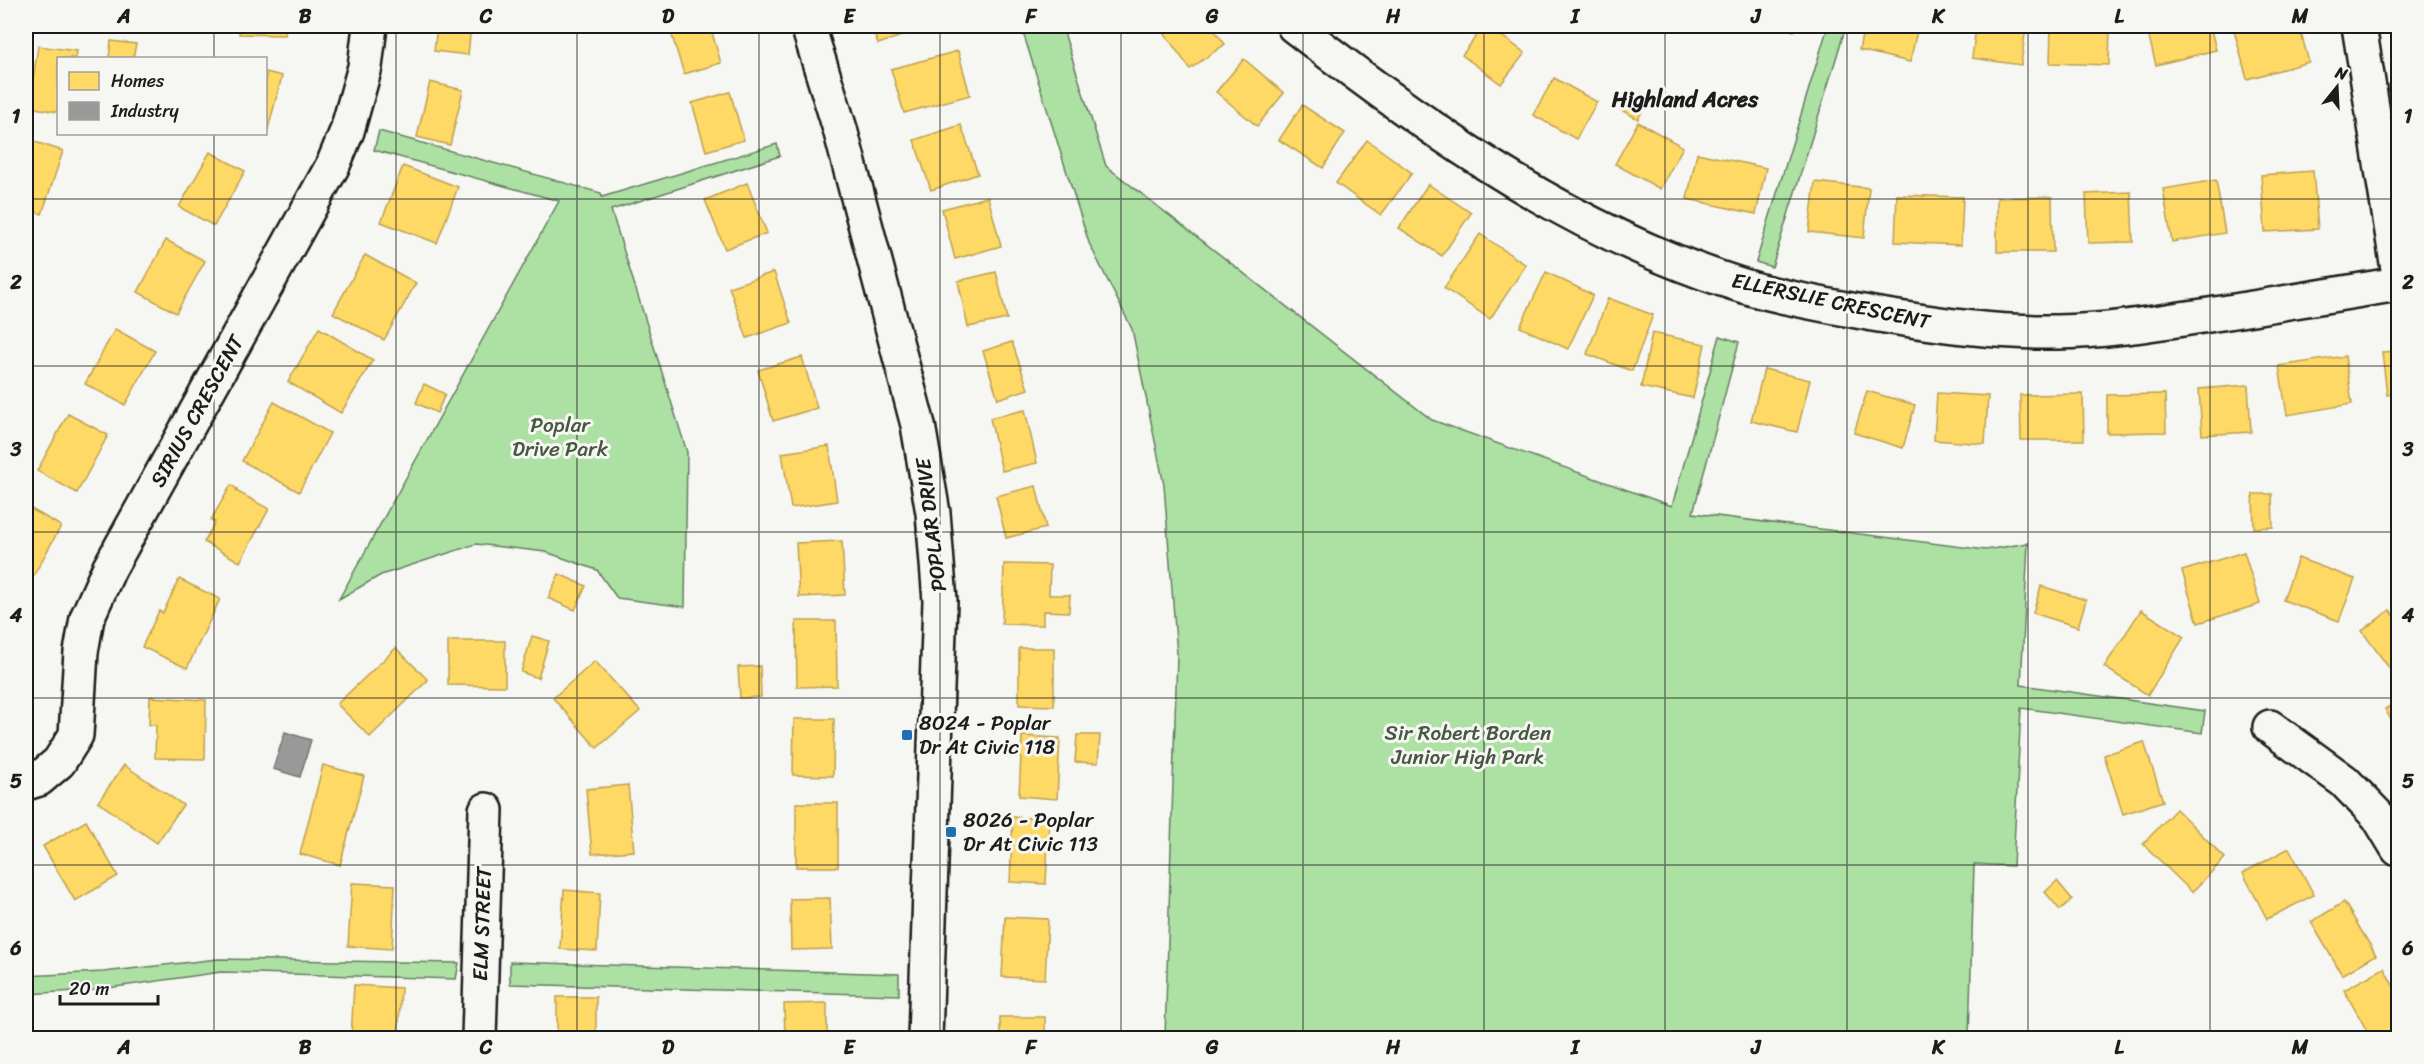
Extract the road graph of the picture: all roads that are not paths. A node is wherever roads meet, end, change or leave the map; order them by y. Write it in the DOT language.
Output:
graph roads {
  1 [pos="370,26"];
  2 [pos="808,26"];
  3 [pos="1294,26"];
  4 [pos="2359,26"];
  5 [pos="2398,269"];
  6 [pos="2398,284"];
  7 [pos="2270,727"];
  8 [pos="26,783"];
  9 [pos="486,810"];
  10 [pos="2398,849"];
  11 [pos="479,1038"];
  12 [pos="925,1038"];
  1 -- 8 [label="street, SIRIUS CRESCENT"];
  2 -- 12 [label="street, POPLAR DRIVE"];
  3 -- 6 [label="street, ELLERSLIE CRESCENT"];
  4 -- 5 [label="street"];
  7 -- 10 [label="street"];
  9 -- 11 [label="street, ELM STREET"];
}
